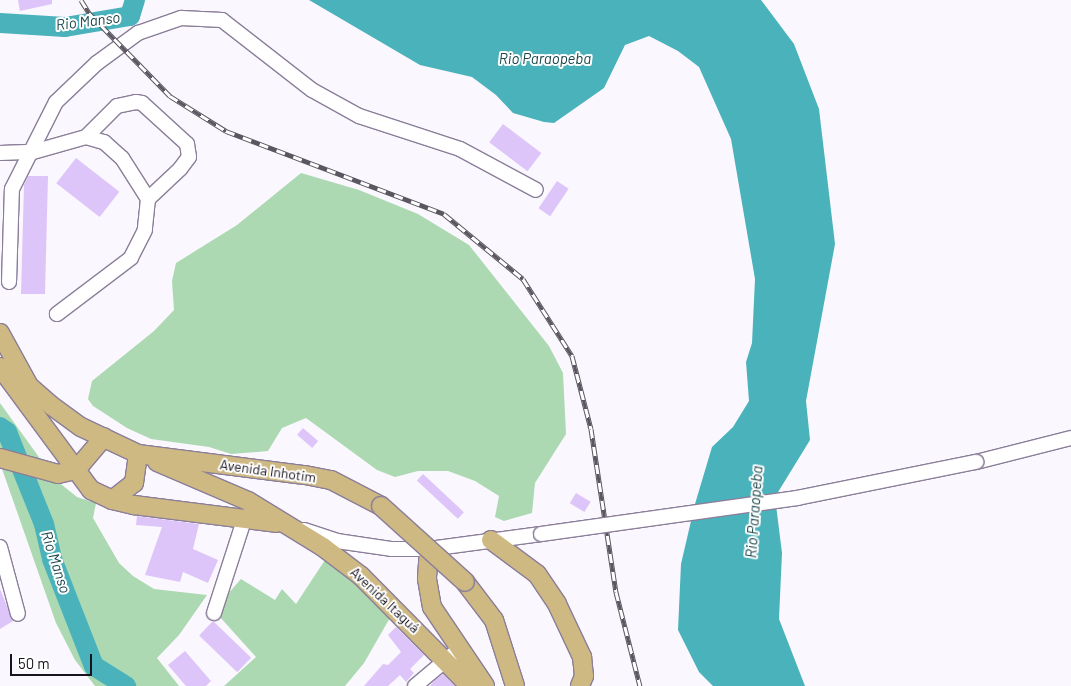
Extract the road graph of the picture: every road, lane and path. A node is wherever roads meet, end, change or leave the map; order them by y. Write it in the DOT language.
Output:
graph roads {
  1 [pos="86,137"];
  2 [pos="33,152"];
  3 [pos="0,153"];
  4 [pos="536,190"];
  5 [pos="148,199"];
  6 [pos="9,282"];
  7 [pos="57,314"];
  8 [pos="0,333"];
  9 [pos="0,367"];
  10 [pos="104,437"];
  11 [pos="1071,438"];
  12 [pos="138,454"];
  13 [pos="0,458"];
  14 [pos="76,470"];
  15 [pos="112,500"];
  16 [pos="245,517"];
  17 [pos="291,526"];
  18 [pos="491,540"];
  19 [pos="0,547"];
  20 [pos="429,549"];
  21 [pos="5,582"];
  22 [pos="432,607"];
  23 [pos="214,613"];
  24 [pos="18,614"];
  25 [pos="412,624"];
  26 [pos="459,649"];
  27 [pos="444,659"];
  28 [pos="415,686"];
  29 [pos="470,686"];
  30 [pos="485,686"];
  31 [pos="515,686"];
  32 [pos="580,686"];
  1 -- 2 [label="street"];
  1 -- 5 [label="street"];
  1 -- 5 [label="street"];
  2 -- 3 [label="street"];
  2 -- 4 [label="street"];
  2 -- 6 [label="street"];
  5 -- 7 [label="street"];
  8 -- 10 [label="main road, Avenida Inhotim"];
  9 -- 14 [label="main road"];
  10 -- 12 [label="main road, Avenida Inhotim"];
  10 -- 14 [label="main road"];
  11 -- 18 [label="street, bridge"];
  12 -- 15 [label="main road"];
  12 -- 17 [label="main road, Avenida Itaguá"];
  12 -- 31 [label="main road, Avenida Inhotim, bridge"];
  13 -- 14 [label="main road"];
  14 -- 15 [label="main road"];
  15 -- 16 [label="main road"];
  16 -- 17 [label="main road"];
  16 -- 23 [label="street"];
  17 -- 20 [label="street"];
  17 -- 25 [label="main road, Avenida Itaguá"];
  18 -- 20 [label="street"];
  18 -- 32 [label="main road"];
  19 -- 21 [label="street"];
  20 -- 22 [label="main road"];
  21 -- 24 [label="street"];
  22 -- 25 [label="main road"];
  22 -- 26 [label="main road"];
  25 -- 27 [label="main road, Avenida Itaguá"];
  26 -- 27 [label="street"];
  26 -- 30 [label="main road"];
  27 -- 28 [label="street"];
  27 -- 29 [label="main road, Avenida Itaguá"];
}
